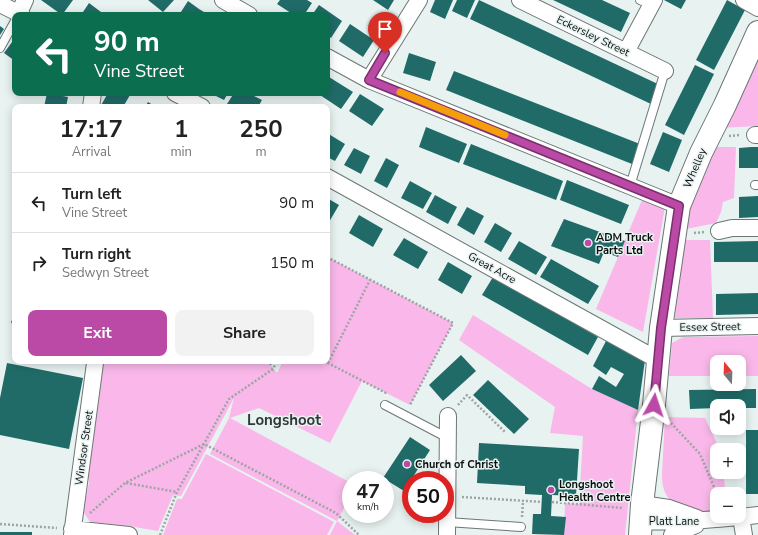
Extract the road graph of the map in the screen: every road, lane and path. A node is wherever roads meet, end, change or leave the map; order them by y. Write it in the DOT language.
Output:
graph roads {
  1 [pos="419,0"];
  2 [pos="520,0"];
  3 [pos="744,0"];
  4 [pos="648,2"];
  5 [pos="0,4"];
  6 [pos="229,7"];
  7 [pos="758,8"];
  8 [pos="18,12"];
  9 [pos="242,12"];
  10 [pos="12,27"];
  11 [pos="758,32"];
  12 [pos="0,48"];
  13 [pos="626,52"];
  14 [pos="330,59"];
  15 [pos="665,72"];
  16 [pos="369,80"];
  17 [pos="186,96"];
  18 [pos="198,104"];
  19 [pos="330,178"];
  20 [pos="630,186"];
  21 [pos="679,206"];
  22 [pos="727,226"];
  23 [pos="758,228"];
  24 [pos="674,234"];
  25 [pos="330,259"];
  26 [pos="370,280"];
  27 [pos="758,326"];
  28 [pos="661,328"];
  29 [pos="330,359"];
  30 [pos="658,360"];
  31 [pos="95,364"];
  32 [pos="276,364"];
  33 [pos="330,364"];
  34 [pos="390,395"];
  35 [pos="404,402"];
  36 [pos="385,405"];
  37 [pos="654,405"];
  38 [pos="448,416"];
  39 [pos="505,432"];
  40 [pos="448,438"];
  41 [pos="204,444"];
  42 [pos="447,471"];
  43 [pos="125,483"];
  44 [pos="714,487"];
  45 [pos="177,492"];
  46 [pos="454,497"];
  47 [pos="542,502"];
  48 [pos="552,502"];
  49 [pos="758,515"];
  50 [pos="746,516"];
  51 [pos="638,517"];
  52 [pos="706,521"];
  53 [pos="710,521"];
  54 [pos="742,523"];
  55 [pos="0,524"];
  56 [pos="521,527"];
  57 [pos="447,528"];
  58 [pos="72,532"];
  59 [pos="129,535"];
  60 [pos="160,535"];
  61 [pos="360,535"];
  62 [pos="672,535"];
  63 [pos="744,535"];
  1 -- 16 [label="street"];
  2 -- 13 [label="street, Eckersley Street"];
  3 -- 7 [label="street"];
  4 -- 13 [label="street"];
  5 -- 8 [label="street"];
  6 -- 9 [label="street"];
  10 -- 12 [label="lane"];
  11 -- 21 [label="main road, Whelley"];
  13 -- 15 [label="street, Eckersley Street"];
  14 -- 16 [label="street"];
  15 -- 20 [label="lane"];
  16 -- 20 [label="street"];
  17 -- 18 [label="street"];
  19 -- 30 [label="street, Great Acre"];
  20 -- 21 [label="street"];
  21 -- 24 [label="main road, Whelley"];
  22 -- 23 [label="street"];
  22 -- 24 [label="path"];
  24 -- 28 [label="main road, Whelley"];
  25 -- 26 [label="path"];
  26 -- 29 [label="path"];
  26 -- 35 [label="path"];
  27 -- 28 [label="street, Essex Street"];
  28 -- 30 [label="main road, Whelley"];
  30 -- 37 [label="main road, Whelley"];
  31 -- 58 [label="street, Windsor Street"];
  32 -- 41 [label="path"];
  33 -- 34 [label="path"];
  36 -- 40 [label="lane"];
  37 -- 44 [label="path"];
  37 -- 51 [label="main road, Whelley"];
  38 -- 39 [label="path"];
  38 -- 40 [label="street"];
  40 -- 42 [label="street"];
  41 -- 43 [label="path"];
  41 -- 45 [label="path"];
  41 -- 61 [label="path"];
  43 -- 45 [label="path"];
  43 -- 58 [label="path"];
  45 -- 60 [label="path"];
  46 -- 47 [label="path"];
  48 -- 51 [label="path"];
  49 -- 50 [label="street, Platt Lane"];
  51 -- 52 [label="street, Platt Lane"];
  52 -- 53 [label="street, Platt Lane"];
  52 -- 62 [label="street, Platt Lane"];
  54 -- 63 [label="street"];
  55 -- 58 [label="path"];
  56 -- 57 [label="lane"];
  58 -- 59 [label="street"];
}
